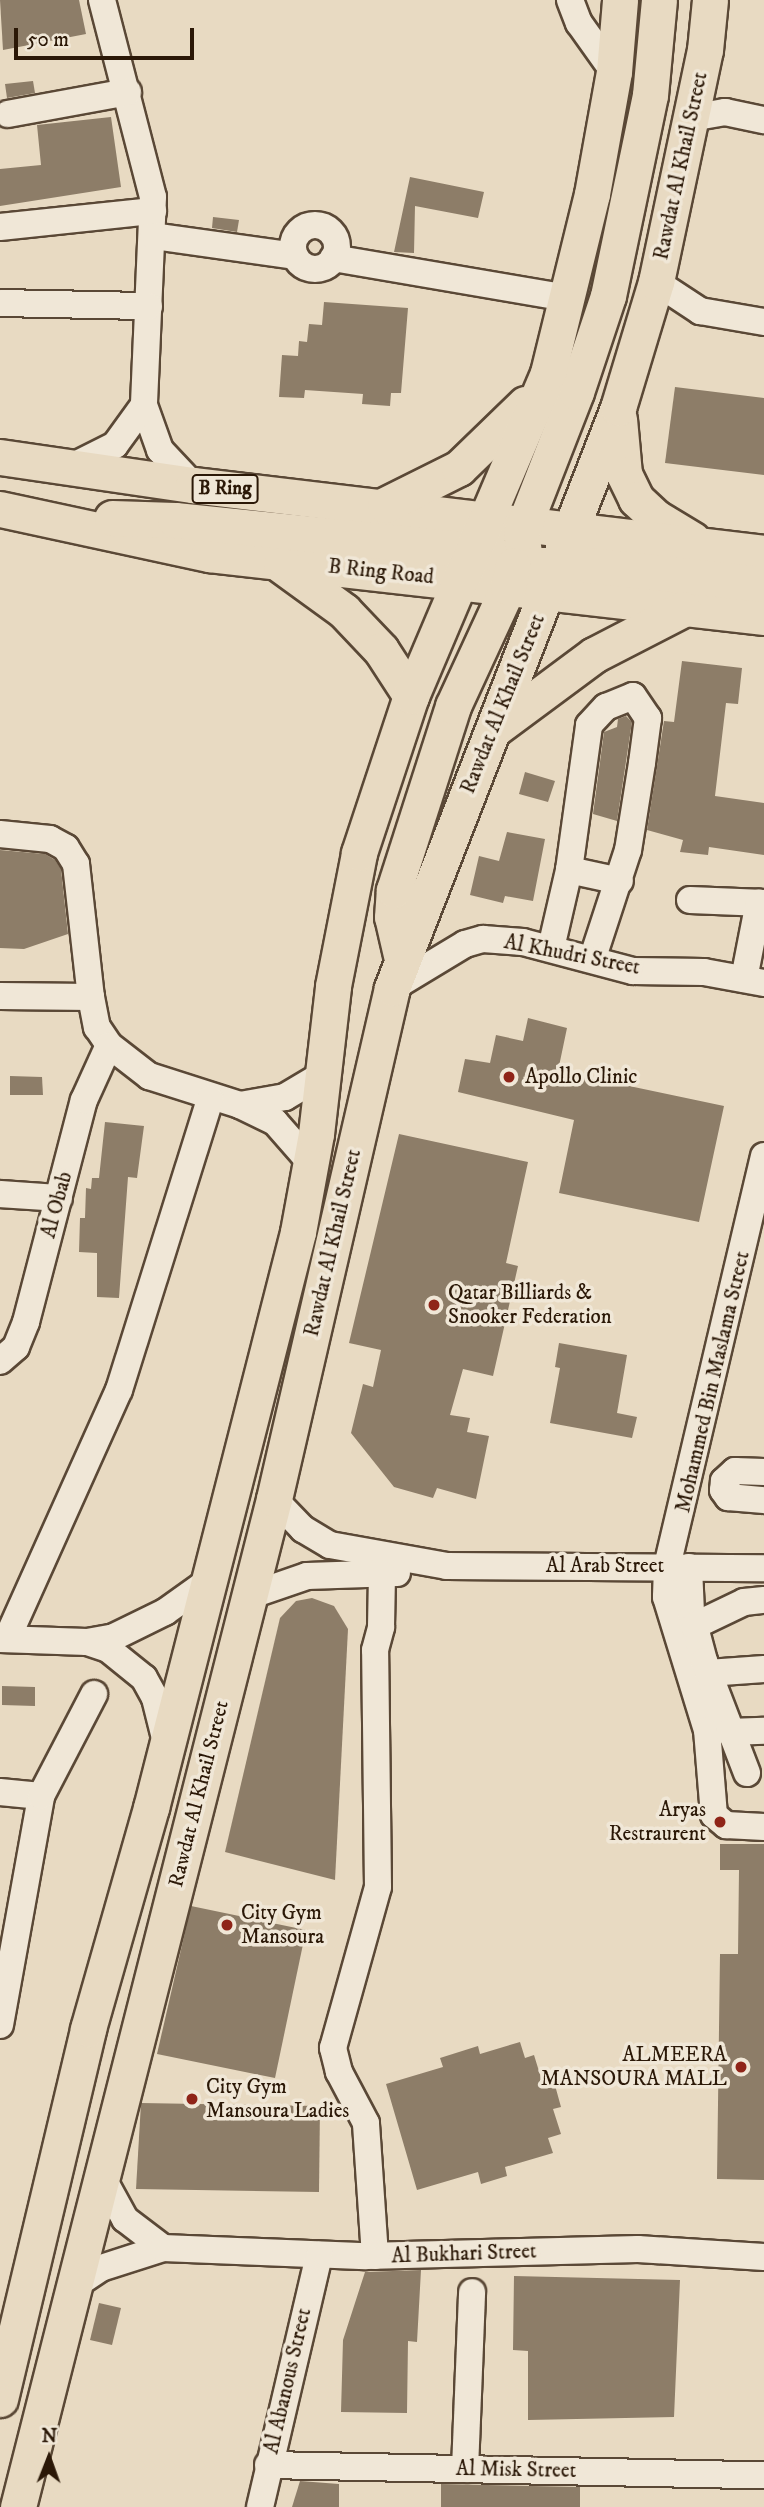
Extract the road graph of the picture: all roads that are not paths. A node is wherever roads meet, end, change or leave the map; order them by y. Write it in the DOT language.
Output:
graph roads {
  1 [pos="102,0"];
  2 [pos="570,0"];
  3 [pos="620,0"];
  4 [pos="659,0"];
  5 [pos="710,0"];
  6 [pos="614,72"];
  7 [pos="128,92"];
  8 [pos="8,114"];
  9 [pos="691,118"];
  10 [pos="764,120"];
  11 [pos="153,224"];
  12 [pos="0,227"];
  13 [pos="295,256"];
  14 [pos="333,258"];
  15 [pos="656,282"];
  16 [pos="568,298"];
  17 [pos="0,303"];
  18 [pos="149,306"];
  19 [pos="764,322"];
  20 [pos="548,373"];
  21 [pos="144,405"];
  22 [pos="618,408"];
  23 [pos="0,457"];
  24 [pos="71,467"];
  25 [pos="193,485"];
  26 [pos="380,507"];
  27 [pos="0,509"];
  28 [pos="486,518"];
  29 [pos="56,521"];
  30 [pos="571,530"];
  31 [pos="702,545"];
  32 [pos="764,553"];
  33 [pos="275,561"];
  34 [pos="526,563"];
  35 [pos="466,566"];
  36 [pos="764,584"];
  37 [pos="683,609"];
  38 [pos="764,617"];
  39 [pos="411,696"];
  40 [pos="494,729"];
  41 [pos="0,834"];
  42 [pos="569,870"];
  43 [pos="620,881"];
  44 [pos="690,900"];
  45 [pos="762,903"];
  46 [pos="551,948"];
  47 [pos="593,957"];
  48 [pos="396,972"];
  49 [pos="754,981"];
  50 [pos="0,996"];
  51 [pos="91,997"];
  52 [pos="109,1045"];
  53 [pos="322,1075"];
  54 [pos="210,1099"];
  55 [pos="240,1105"];
  56 [pos="764,1156"];
  57 [pos="312,1163"];
  58 [pos="0,1194"];
  59 [pos="59,1198"];
  60 [pos="755,1245"];
  61 [pos="0,1361"];
  62 [pos="764,1472"];
  63 [pos="274,1499"];
  64 [pos="764,1500"];
  65 [pos="447,1566"];
  66 [pos="678,1567"];
  67 [pos="764,1568"];
  68 [pos="376,1573"];
  69 [pos="207,1582"];
  70 [pos="249,1596"];
  71 [pos="764,1600"];
  72 [pos="694,1626"];
  73 [pos="4,1639"];
  74 [pos="87,1642"];
  75 [pos="764,1668"];
  76 [pos="708,1673"];
  77 [pos="94,1695"];
  78 [pos="764,1731"];
  79 [pos="729,1732"];
  80 [pos="166,1742"];
  81 [pos="712,1763"];
  82 [pos="750,1768"];
  83 [pos="0,1791"];
  84 [pos="41,1796"];
  85 [pos="764,1827"];
  86 [pos="1,2019"];
  87 [pos="102,2177"];
  88 [pos="163,2248"];
  89 [pos="319,2255"];
  90 [pos="370,2256"];
  91 [pos="764,2257"];
  92 [pos="74,2286"];
  93 [pos="472,2292"];
  94 [pos="0,2399"];
  95 [pos="268,2465"];
  96 [pos="465,2469"];
  97 [pos="764,2475"];
  98 [pos="18,2507"];
  99 [pos="260,2507"];
  1 -- 7 [label="street"];
  2 -- 6 [label="street"];
  3 -- 6 [label="main road, Rawdat Al Khail Street"];
  4 -- 34 [label="main road"];
  5 -- 9 [label="main road, Rawdat Al Khail Street"];
  6 -- 16 [label="main road, Rawdat Al Khail Street"];
  7 -- 8 [label="street"];
  7 -- 11 [label="street"];
  9 -- 10 [label="street"];
  9 -- 15 [label="main road, Rawdat Al Khail Street"];
  11 -- 12 [label="street"];
  11 -- 13 [label="street"];
  11 -- 18 [label="street"];
  13 -- 14 [label="street"];
  13 -- 14 [label="street"];
  14 -- 16 [label="street"];
  15 -- 19 [label="street"];
  15 -- 22 [label="main road, Rawdat Al Khail Street"];
  16 -- 20 [label="main road, Rawdat Al Khail Street"];
  17 -- 18 [label="street"];
  18 -- 21 [label="street"];
  20 -- 26 [label="main road"];
  20 -- 28 [label="main road, Rawdat Al Khail Street"];
  21 -- 24 [label="street"];
  21 -- 25 [label="street"];
  22 -- 30 [label="main road, Rawdat Al Khail Street"];
  22 -- 31 [label="main road"];
  23 -- 24 [label="main road, B Ring"];
  24 -- 25 [label="main road, B Ring"];
  25 -- 26 [label="main road, B Ring"];
  26 -- 28 [label="main road, B Ring"];
  27 -- 29 [label="main road, B Ring Road"];
  28 -- 34 [label="main road"];
  28 -- 35 [label="main road, Rawdat Al Khail Street"];
  29 -- 33 [label="main road, B Ring Road"];
  29 -- 35 [label="main road"];
  30 -- 31 [label="main road"];
  30 -- 34 [label="main road"];
  30 -- 34 [label="main road, Rawdat Al Khail Street"];
  31 -- 32 [label="main road"];
  33 -- 35 [label="main road, B Ring Road"];
  33 -- 39 [label="main road"];
  34 -- 35 [label="main road"];
  34 -- 36 [label="main road"];
  34 -- 37 [label="main road"];
  34 -- 40 [label="main road, Rawdat Al Khail Street"];
  34 -- 48 [label="main road"];
  35 -- 39 [label="main road, Rawdat Al Khail Street"];
  37 -- 38 [label="main road"];
  37 -- 40 [label="main road"];
  39 -- 53 [label="main road, Rawdat Al Khail Street"];
  40 -- 48 [label="main road, Rawdat Al Khail Street"];
  41 -- 51 [label="street"];
  42 -- 43 [label="street"];
  42 -- 43 [label="street"];
  42 -- 46 [label="street"];
  43 -- 47 [label="street"];
  44 -- 45 [label="street"];
  45 -- 49 [label="street"];
  46 -- 47 [label="street, Al Khudri Street"];
  46 -- 48 [label="street, Al Khudri Street"];
  47 -- 49 [label="street, Al Khudri Street"];
  48 -- 63 [label="main road, Rawdat Al Khail Street"];
  50 -- 51 [label="street"];
  51 -- 52 [label="street"];
  52 -- 54 [label="street"];
  52 -- 59 [label="street, Al Obab"];
  53 -- 55 [label="street"];
  53 -- 57 [label="main road, Rawdat Al Khail Street"];
  54 -- 55 [label="street"];
  54 -- 73 [label="street"];
  55 -- 57 [label="street"];
  56 -- 60 [label="street, Mohammed Bin Maslama Street"];
  57 -- 69 [label="main road, Rawdat Al Khail Street"];
  58 -- 59 [label="street"];
  59 -- 61 [label="street, Al Obab"];
  60 -- 66 [label="street, Mohammed Bin Maslama Street"];
  62 -- 64 [label="street"];
  63 -- 65 [label="street, Al Arab Street"];
  63 -- 70 [label="main road, Rawdat Al Khail Street"];
  65 -- 66 [label="street, Al Arab Street"];
  65 -- 68 [label="street, Al Arab Street"];
  66 -- 67 [label="street, Al Arab Street"];
  66 -- 72 [label="street"];
  66 -- 81 [label="street"];
  68 -- 70 [label="street, Al Arab Street"];
  68 -- 90 [label="street"];
  69 -- 74 [label="street"];
  69 -- 80 [label="main road, Rawdat Al Khail Street"];
  70 -- 87 [label="main road, Rawdat Al Khail Street"];
  71 -- 72 [label="street"];
  72 -- 76 [label="street"];
  73 -- 74 [label="street"];
  74 -- 80 [label="street"];
  75 -- 76 [label="street"];
  76 -- 79 [label="street"];
  77 -- 84 [label="street"];
  78 -- 79 [label="street"];
  79 -- 82 [label="street"];
  80 -- 94 [label="main road, Rawdat Al Khail Street"];
  81 -- 82 [label="street"];
  81 -- 85 [label="street"];
  83 -- 84 [label="street"];
  84 -- 86 [label="street"];
  87 -- 88 [label="street"];
  87 -- 92 [label="main road, Rawdat Al Khail Street"];
  88 -- 89 [label="street, Al Bukhari Street"];
  88 -- 92 [label="street, Al Bukhari Street"];
  89 -- 90 [label="street, Al Bukhari Street"];
  89 -- 95 [label="street, Al Abanous Street"];
  90 -- 91 [label="street, Al Bukhari Street"];
  92 -- 98 [label="main road, Rawdat Al Khail Street"];
  93 -- 96 [label="street"];
  95 -- 96 [label="street, Al Misk Street"];
  95 -- 99 [label="street, Al Abanous Street"];
  96 -- 97 [label="street, Al Misk Street"];
}
